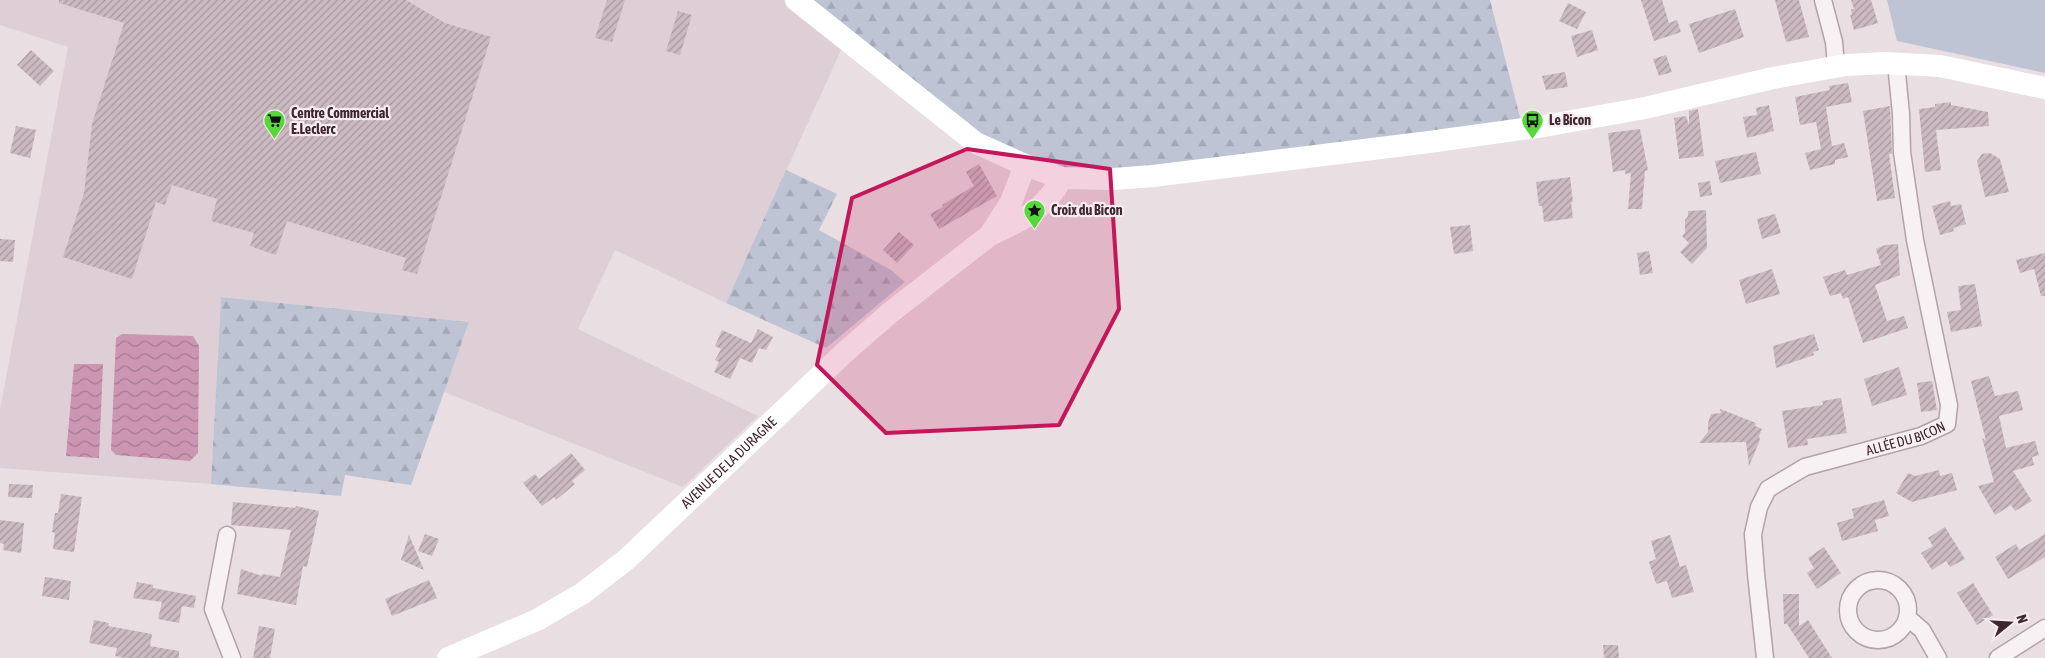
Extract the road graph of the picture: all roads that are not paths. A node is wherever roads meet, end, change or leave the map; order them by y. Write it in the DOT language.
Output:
graph roads {
  1 [pos="796,0"];
  2 [pos="1823,0"];
  3 [pos="1896,63"];
  4 [pos="1836,66"];
  5 [pos="2045,88"];
  6 [pos="1025,166"];
  7 [pos="1062,178"];
  8 [pos="990,235"];
  9 [pos="227,535"];
  10 [pos="1908,618"];
  11 [pos="2045,628"];
  12 [pos="232,658"];
  13 [pos="448,658"];
  14 [pos="1764,658"];
  15 [pos="1938,658"];
  16 [pos="1998,658"];
  1 -- 6 [label="main road"];
  2 -- 4 [label="street"];
  3 -- 4 [label="main road"];
  3 -- 5 [label="main road"];
  3 -- 14 [label="street, ALLÉE DU BICON"];
  4 -- 7 [label="main road"];
  6 -- 7 [label="main road"];
  6 -- 8 [label="main road, AVENUE DE LA DURAGNE"];
  7 -- 8 [label="main road, AVENUE DE LA DURAGNE"];
  8 -- 13 [label="main road, AVENUE DE LA DURAGNE"];
  9 -- 12 [label="street"];
  10 -- 15 [label="street"];
  11 -- 16 [label="street"];
}
